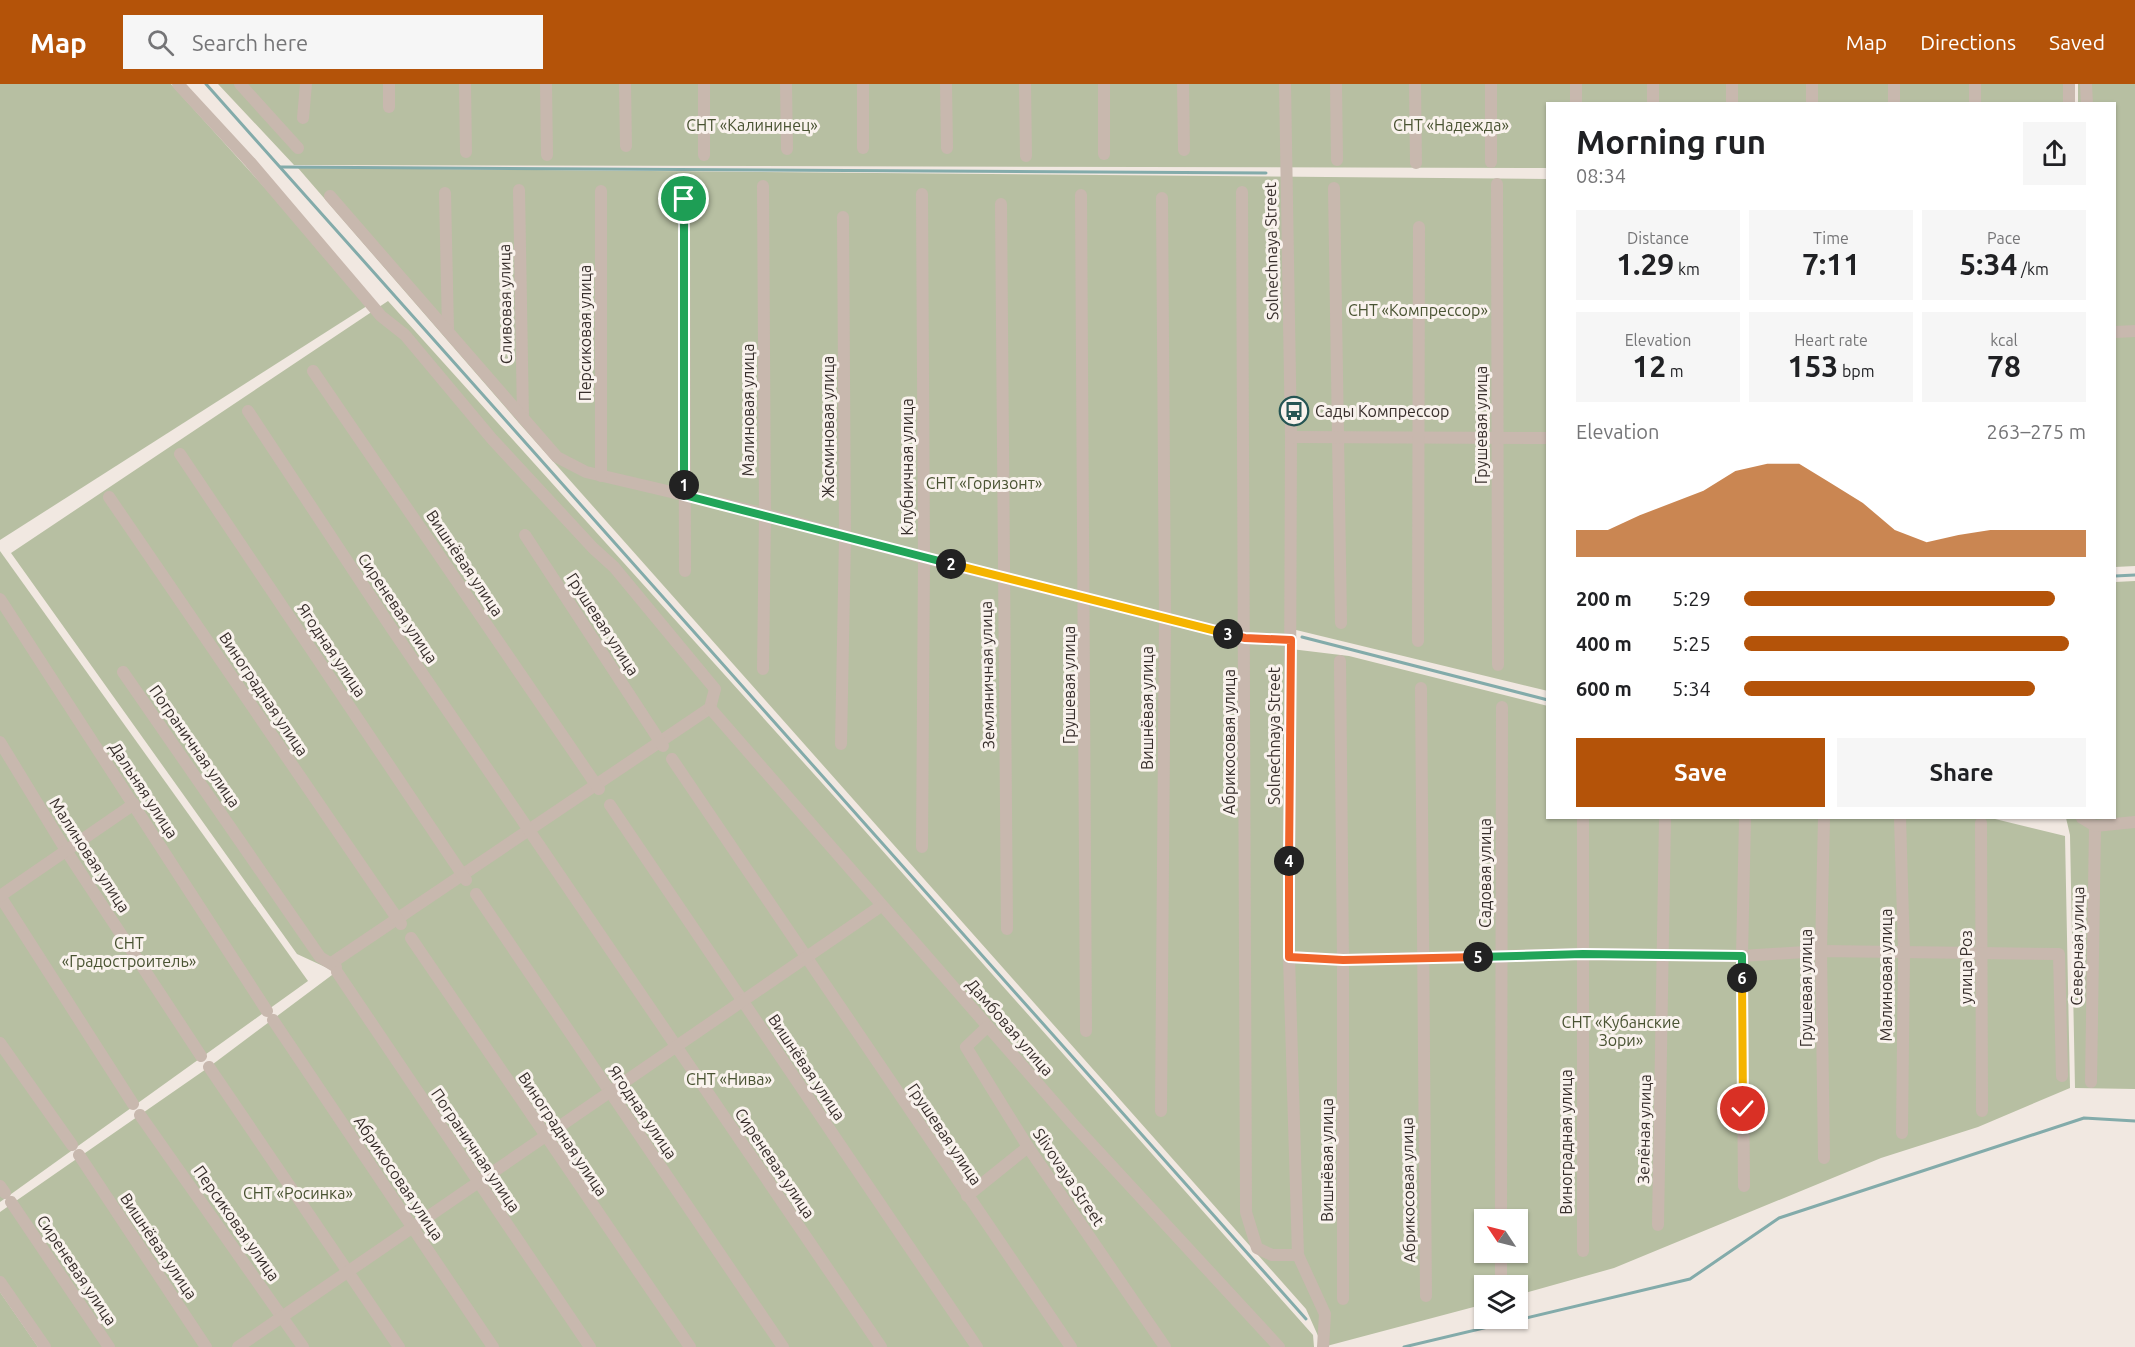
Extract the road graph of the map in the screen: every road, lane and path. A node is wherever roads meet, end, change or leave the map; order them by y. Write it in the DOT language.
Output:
graph roads {
  1 [pos="178,84"];
  2 [pos="240,84"];
  3 [pos="306,84"];
  4 [pos="388,84"];
  5 [pos="465,84"];
  6 [pos="546,84"];
  7 [pos="625,84"];
  8 [pos="704,84"];
  9 [pos="786,84"];
  10 [pos="863,84"];
  11 [pos="945,84"];
  12 [pos="1025,84"];
  13 [pos="1104,84"];
  14 [pos="1183,84"];
  15 [pos="1285,84"];
  16 [pos="1336,84"];
  17 [pos="1415,84"];
  18 [pos="1491,84"];
  19 [pos="1576,84"];
  20 [pos="1653,84"];
  21 [pos="1732,84"];
  22 [pos="1812,84"];
  23 [pos="1894,84"];
  24 [pos="1975,84"];
  25 [pos="2069,84"];
  26 [pos="2086,84"];
  27 [pos="1576,102"];
  28 [pos="1653,102"];
  29 [pos="1732,102"];
  30 [pos="1812,102"];
  31 [pos="1894,102"];
  32 [pos="1975,102"];
  33 [pos="2069,102"];
  34 [pos="2087,102"];
  35 [pos="389,107"];
  36 [pos="303,118"];
  37 [pos="626,146"];
  38 [pos="298,148"];
  39 [pos="863,148"];
  40 [pos="946,148"];
  41 [pos="787,149"];
  42 [pos="1184,150"];
  43 [pos="466,152"];
  44 [pos="1104,154"];
  45 [pos="547,155"];
  46 [pos="704,155"];
  47 [pos="1026,156"];
  48 [pos="1337,160"];
  49 [pos="1491,162"];
  50 [pos="1416,163"];
  51 [pos="1497,184"];
  52 [pos="763,186"];
  53 [pos="1334,188"];
  54 [pos="519,190"];
  55 [pos="602,191"];
  56 [pos="1242,192"];
  57 [pos="445,193"];
  58 [pos="922,194"];
  59 [pos="1081,195"];
  60 [pos="330,196"];
  61 [pos="1162,198"];
  62 [pos="684,199"];
  63 [pos="1001,204"];
  64 [pos="843,217"];
  65 [pos="1419,227"];
  66 [pos="448,331"];
  67 [pos="2135,331"];
  68 [pos="2116,332"];
  69 [pos="313,371"];
  70 [pos="248,411"];
  71 [pos="523,418"];
  72 [pos="1418,436"];
  73 [pos="1291,437"];
  74 [pos="1338,437"];
  75 [pos="1498,438"];
  76 [pos="1546,438"];
  77 [pos="180,454"];
  78 [pos="601,476"];
  79 [pos="684,495"];
  80 [pos="109,497"];
  81 [pos="765,514"];
  82 [pos="525,535"];
  83 [pos="845,537"];
  84 [pos="924,558"];
  85 [pos="685,571"];
  86 [pos="1002,576"];
  87 [pos="1085,597"];
  88 [pos="0,599"];
  89 [pos="1165,616"];
  90 [pos="1341,622"];
  91 [pos="1245,638"];
  92 [pos="1291,640"];
  93 [pos="1418,641"];
  94 [pos="1340,661"];
  95 [pos="1498,665"];
  96 [pos="763,669"];
  97 [pos="123,672"];
  98 [pos="1421,688"];
  99 [pos="1502,707"];
  100 [pos="711,708"];
  101 [pos="0,742"];
  102 [pos="662,744"];
  103 [pos="841,744"];
  104 [pos="672,759"];
  105 [pos="595,783"];
  106 [pos="134,804"];
  107 [pos="610,805"];
  108 [pos="1583,819"];
  109 [pos="1665,819"];
  110 [pos="1745,819"];
  111 [pos="1824,819"];
  112 [pos="1900,819"];
  113 [pos="2084,819"];
  114 [pos="2135,822"];
  115 [pos="1981,823"];
  116 [pos="526,826"];
  117 [pos="2095,826"];
  118 [pos="922,847"];
  119 [pos="67,852"];
  120 [pos="465,878"];
  121 [pos="476,894"];
  122 [pos="0,896"];
  123 [pos="881,906"];
  124 [pos="396,918"];
  125 [pos="1007,929"];
  126 [pos="411,938"];
  127 [pos="1821,951"];
  128 [pos="1904,951"];
  129 [pos="1982,952"];
  130 [pos="1583,954"];
  131 [pos="1664,955"];
  132 [pos="1742,956"];
  133 [pos="1289,957"];
  134 [pos="1422,957"];
  135 [pos="1501,957"];
  136 [pos="806,958"];
  137 [pos="1343,960"];
  138 [pos="335,967"];
  139 [pos="742,1001"];
  140 [pos="270,1015"];
  141 [pos="987,1027"];
  142 [pos="1086,1031"];
  143 [pos="0,1043"];
  144 [pos="676,1047"];
  145 [pos="197,1050"];
  146 [pos="212,1072"];
  147 [pos="2062,1076"];
  148 [pos="2091,1082"];
  149 [pos="610,1093"];
  150 [pos="130,1100"];
  151 [pos="1161,1111"];
  152 [pos="1982,1112"];
  153 [pos="142,1117"];
  154 [pos="1902,1133"];
  155 [pos="546,1137"];
  156 [pos="1028,1148"];
  157 [pos="1824,1158"];
  158 [pos="478,1183"];
  159 [pos="1744,1186"];
  160 [pos="967,1196"];
  161 [pos="8,1198"];
  162 [pos="1501,1209"];
  163 [pos="1659,1225"];
  164 [pos="413,1228"];
  165 [pos="1583,1251"];
  166 [pos="1298,1255"];
  167 [pos="1501,1263"];
  168 [pos="348,1273"];
  169 [pos="1501,1274"];
  170 [pos="0,1282"];
  171 [pos="1426,1296"];
  172 [pos="1343,1299"];
  173 [pos="282,1317"];
  174 [pos="45,1347"];
  175 [pos="109,1347"];
  176 [pos="206,1347"];
  177 [pos="238,1347"];
  178 [pos="303,1347"];
  179 [pos="399,1347"];
  180 [pos="493,1347"];
  181 [pos="590,1347"];
  182 [pos="690,1347"];
  183 [pos="783,1347"];
  184 [pos="881,1347"];
  185 [pos="977,1347"];
  186 [pos="1071,1347"];
  187 [pos="1166,1347"];
  188 [pos="1279,1347"];
  189 [pos="1323,1347"];
  1 -- 100 [label="street"];
  2 -- 38 [label="street"];
  3 -- 36 [label="street"];
  4 -- 35 [label="street"];
  5 -- 43 [label="street"];
  6 -- 45 [label="street"];
  7 -- 37 [label="street"];
  8 -- 46 [label="street"];
  9 -- 41 [label="street"];
  10 -- 39 [label="street"];
  11 -- 40 [label="street"];
  12 -- 47 [label="street"];
  13 -- 44 [label="street"];
  14 -- 42 [label="street"];
  15 -- 73 [label="street, Solnechnaya Street"];
  16 -- 48 [label="street"];
  17 -- 50 [label="street"];
  18 -- 49 [label="street"];
  19 -- 27 [label="street"];
  20 -- 28 [label="street"];
  21 -- 29 [label="street"];
  22 -- 30 [label="street"];
  23 -- 31 [label="street"];
  24 -- 32 [label="street"];
  25 -- 33 [label="street"];
  26 -- 34 [label="street"];
  51 -- 75 [label="street, Грушевая улица"];
  52 -- 81 [label="street, Малиновая улица"];
  53 -- 74 [label="street"];
  54 -- 71 [label="street, Сливовая улица"];
  55 -- 78 [label="street, Персиковая улица"];
  56 -- 91 [label="street, Абрикосовая улица"];
  57 -- 66 [label="street"];
  58 -- 84 [label="street, Клубничная улица"];
  59 -- 87 [label="street, Грушевая улица"];
  60 -- 66 [label="street"];
  61 -- 89 [label="street, Вишнёвая улица"];
  62 -- 79 [label="street"];
  63 -- 86 [label="street, Земляничная улица"];
  64 -- 83 [label="street, Жасминовая улица"];
  65 -- 72 [label="street"];
  66 -- 71 [label="street"];
  67 -- 68 [label="street"];
  69 -- 105 [label="street, Вишнёвая улица"];
  70 -- 116 [label="street, Сиреневая улица"];
  71 -- 78 [label="street"];
  72 -- 74 [label="street"];
  72 -- 75 [label="street"];
  72 -- 93 [label="street"];
  73 -- 74 [label="street"];
  73 -- 92 [label="street, Solnechnaya Street"];
  74 -- 90 [label="street"];
  75 -- 76 [label="street"];
  75 -- 95 [label="street, Грушевая улица"];
  77 -- 120 [label="street, Ягодная улица"];
  78 -- 79 [label="street"];
  79 -- 81 [label="street"];
  79 -- 85 [label="street"];
  80 -- 124 [label="street, Виноградная улица"];
  81 -- 83 [label="street"];
  81 -- 96 [label="street, Малиновая улица"];
  82 -- 102 [label="street, Грушевая улица"];
  83 -- 84 [label="street"];
  83 -- 103 [label="street, Жасминовая улица"];
  84 -- 86 [label="street"];
  84 -- 118 [label="street, Клубничная улица"];
  86 -- 87 [label="street"];
  86 -- 125 [label="street, Земляничная улица"];
  87 -- 89 [label="street"];
  87 -- 142 [label="street, Грушевая улица"];
  88 -- 106 [label="street, Дальняя улица"];
  89 -- 91 [label="street"];
  89 -- 151 [label="street, Вишнёвая улица"];
  91 -- 92 [label="street"];
  91 -- 166 [label="street, Абрикосовая улица"];
  92 -- 133 [label="street, Solnechnaya Street"];
  94 -- 137 [label="street, Вишнёвая улица"];
  97 -- 138 [label="street, Пограничная улица"];
  98 -- 134 [label="street, Абрикосовая улица"];
  99 -- 135 [label="street, Садовая улица"];
  100 -- 102 [label="street"];
  100 -- 123 [label="street, Дамбовая улица"];
  101 -- 119 [label="street, Малиновая улица"];
  102 -- 105 [label="street"];
  104 -- 136 [label="street, Грушевая улица"];
  105 -- 116 [label="street"];
  106 -- 119 [label="street"];
  106 -- 140 [label="street, Дальняя улица"];
  107 -- 139 [label="street, Вишнёвая улица"];
  108 -- 130 [label="street, Виноградная улица"];
  109 -- 131 [label="street, Зелёная улица"];
  110 -- 132 [label="street"];
  111 -- 127 [label="street, Грушевая улица"];
  112 -- 128 [label="street, Малиновая улица"];
  113 -- 117 [label="street"];
  114 -- 117 [label="street"];
  115 -- 129 [label="street, улица Роз"];
  116 -- 120 [label="street"];
  116 -- 144 [label="street, Сиреневая улица"];
  117 -- 148 [label="street, Северная улица"];
  119 -- 122 [label="street"];
  119 -- 145 [label="street, Малиновая улица"];
  120 -- 124 [label="street"];
  121 -- 149 [label="street, Ягодная улица"];
  122 -- 150 [label="street"];
  123 -- 136 [label="street"];
  123 -- 141 [label="street, Дамбовая улица"];
  124 -- 138 [label="street"];
  126 -- 155 [label="street, Виноградная улица"];
  127 -- 128 [label="street"];
  127 -- 132 [label="street"];
  127 -- 157 [label="street, Грушевая улица"];
  128 -- 129 [label="street"];
  128 -- 154 [label="street, Малиновая улица"];
  129 -- 147 [label="street"];
  129 -- 152 [label="street, улица Роз"];
  130 -- 131 [label="street"];
  130 -- 135 [label="street"];
  130 -- 165 [label="street, Виноградная улица"];
  131 -- 132 [label="street"];
  131 -- 163 [label="street, Зелёная улица"];
  132 -- 159 [label="street"];
  133 -- 137 [label="street"];
  133 -- 166 [label="street, Solnechnaya Street"];
  134 -- 135 [label="street"];
  134 -- 137 [label="street"];
  134 -- 171 [label="street, Абрикосовая улица"];
  135 -- 162 [label="street, Садовая улица"];
  136 -- 139 [label="street"];
  136 -- 160 [label="street, Грушевая улица"];
  137 -- 172 [label="street, Вишнёвая улица"];
  138 -- 158 [label="street, Пограничная улица"];
  139 -- 144 [label="street"];
  139 -- 185 [label="street, Вишнёвая улица"];
  140 -- 164 [label="street, Абрикосовая улица"];
  141 -- 156 [label="street, Slivovaya Street"];
  141 -- 188 [label="street, Дамбовая улица"];
  143 -- 176 [label="street, Вишнёвая улица"];
  144 -- 149 [label="street"];
  144 -- 184 [label="street, Сиреневая улица"];
  146 -- 168 [label="street"];
  149 -- 155 [label="street"];
  149 -- 183 [label="street, Ягодная улица"];
  153 -- 173 [label="street, Персиковая улица"];
  155 -- 158 [label="street"];
  155 -- 182 [label="street, Виноградная улица"];
  156 -- 160 [label="street"];
  156 -- 187 [label="street, Slivovaya Street"];
  158 -- 164 [label="street"];
  158 -- 181 [label="street, Пограничная улица"];
  160 -- 186 [label="street, Грушевая улица"];
  161 -- 175 [label="street, Сиреневая улица"];
  164 -- 168 [label="street"];
  164 -- 180 [label="street, Абрикосовая улица"];
  166 -- 189 [label="street, Solnechnaya Street"];
  167 -- 169 [label="street"];
  168 -- 173 [label="street"];
  168 -- 179 [label="street"];
  170 -- 174 [label="street"];
  173 -- 177 [label="street"];
  173 -- 178 [label="street, Персиковая улица"];
}
